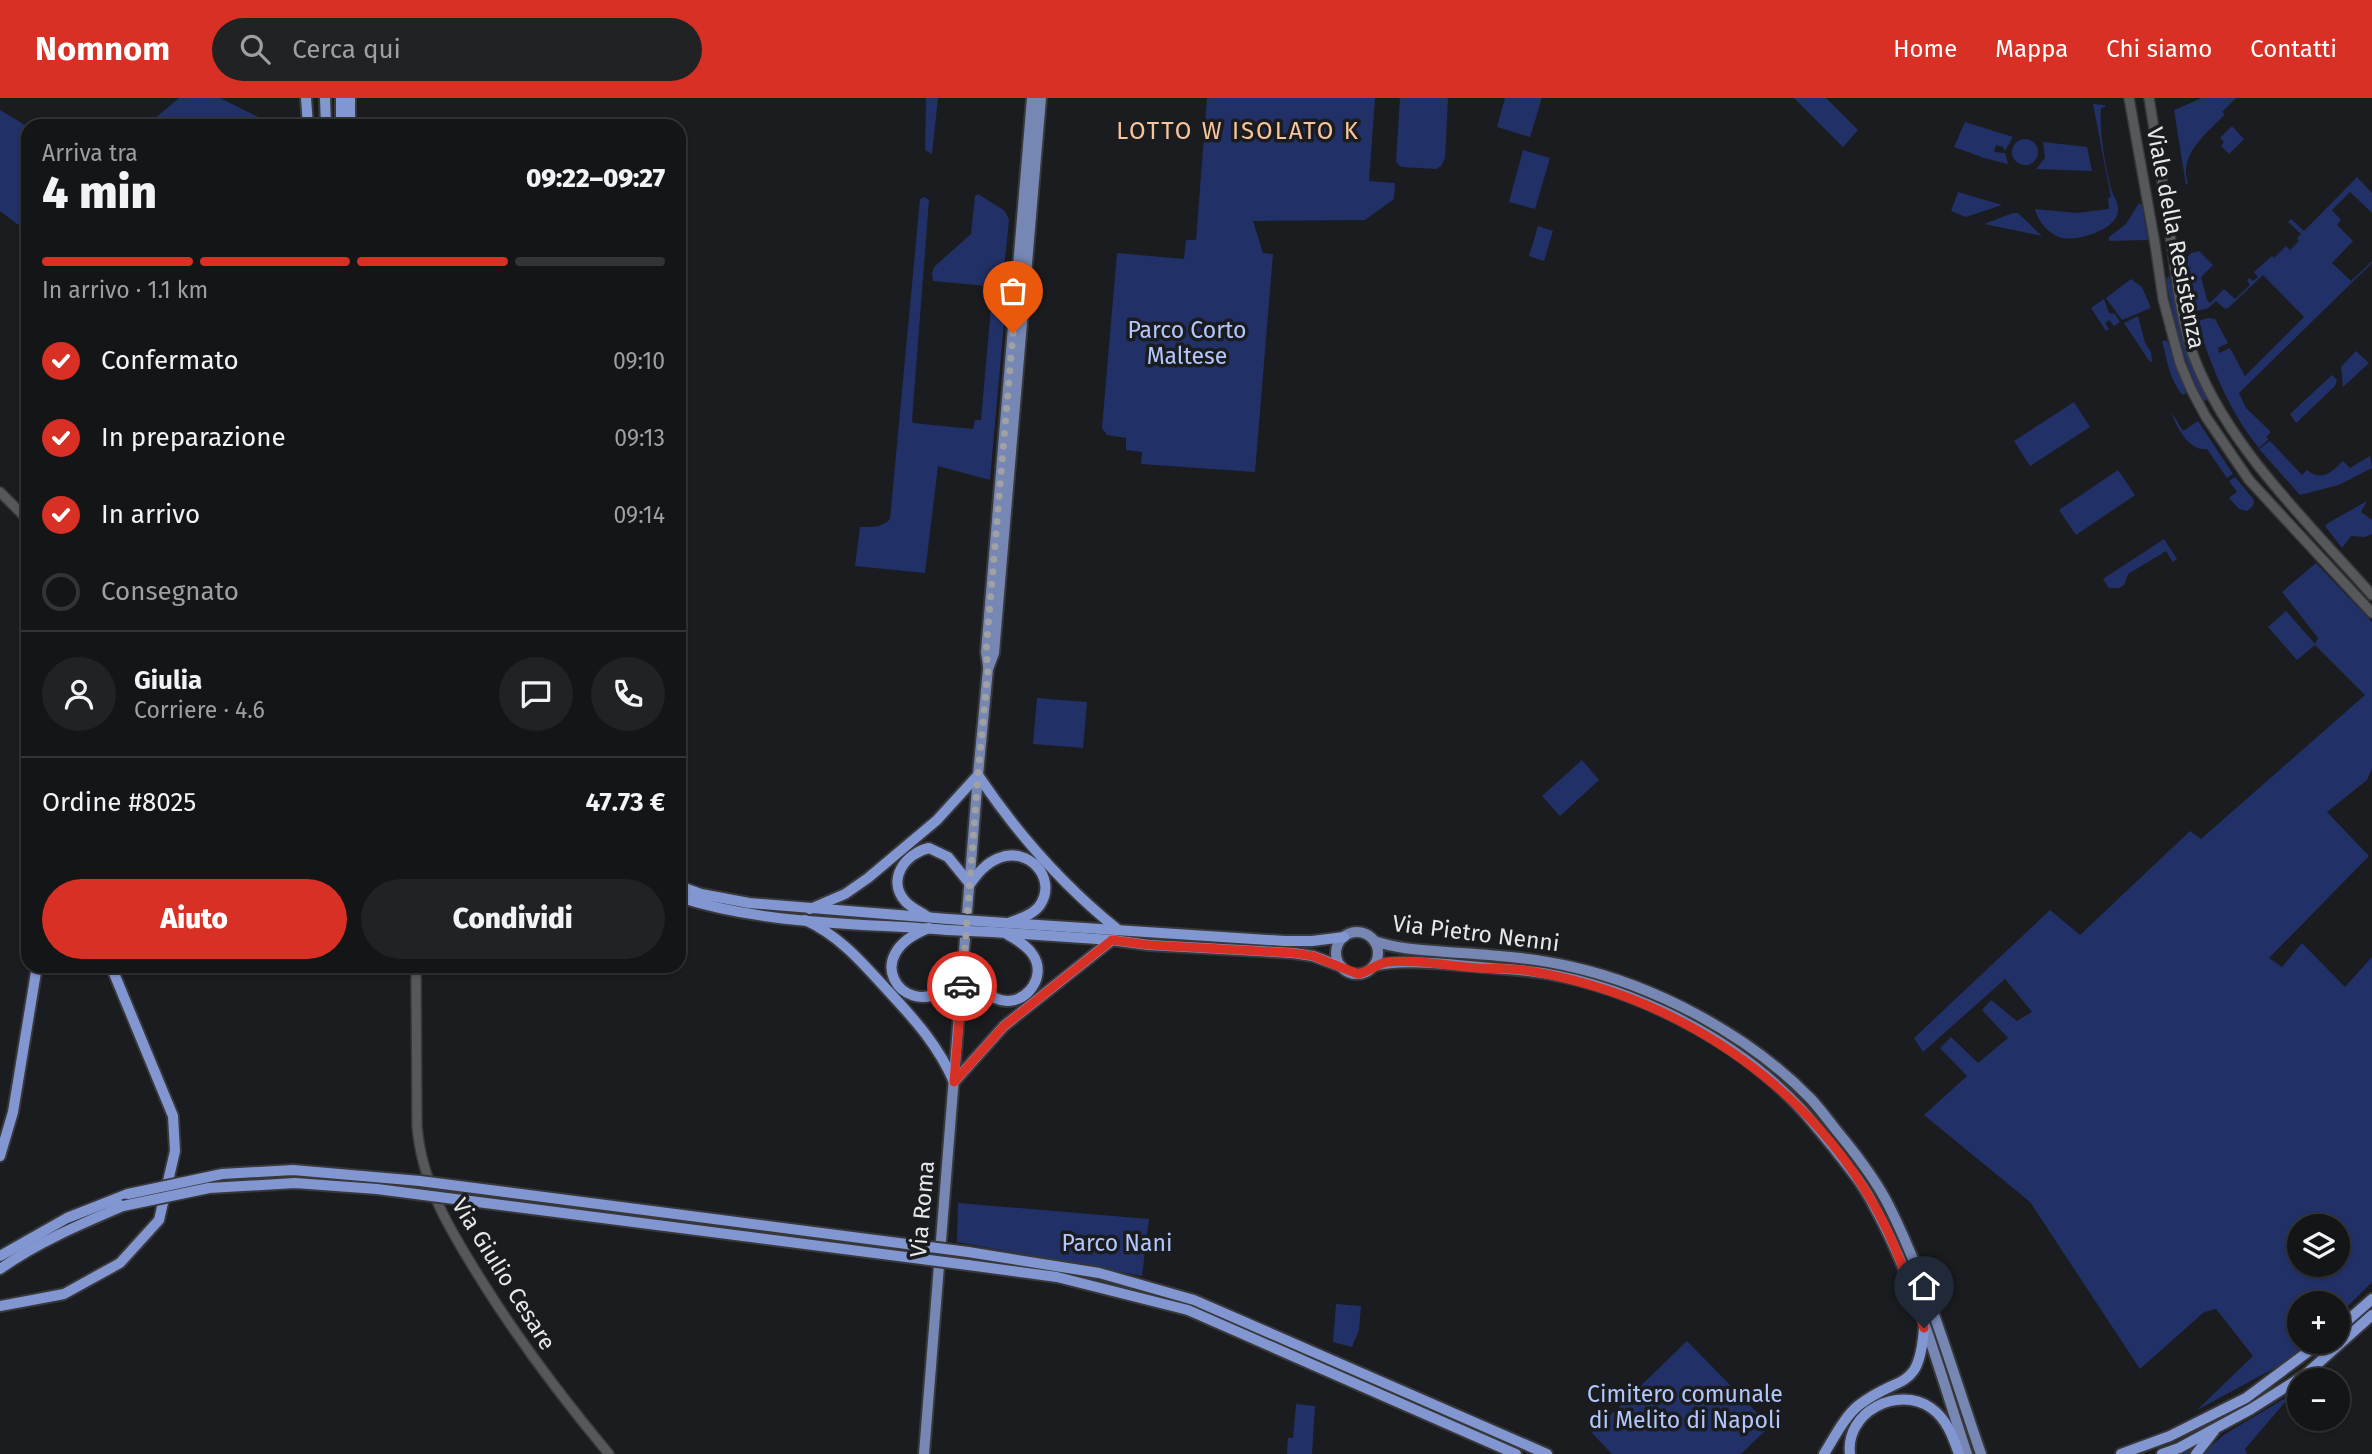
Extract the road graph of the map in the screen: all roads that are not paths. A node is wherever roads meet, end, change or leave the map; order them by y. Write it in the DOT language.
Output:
graph roads {
  1 [pos="306,98"];
  2 [pos="325,98"];
  3 [pos="341,98"];
  4 [pos="350,98"];
  5 [pos="1032,98"];
  6 [pos="1041,98"];
  7 [pos="2129,98"];
  8 [pos="2149,98"];
  9 [pos="308,119"];
  10 [pos="326,119"];
  11 [pos="341,119"];
  12 [pos="350,119"];
  13 [pos="0,492"];
  14 [pos="21,513"];
  15 [pos="2372,595"];
  16 [pos="2372,613"];
  17 [pos="988,669"];
  18 [pos="978,775"];
  19 [pos="970,884"];
  20 [pos="686,889"];
  21 [pos="686,899"];
  22 [pos="807,914"];
  23 [pos="928,923"];
  24 [pos="1007,928"];
  25 [pos="1115,935"];
  26 [pos="1344,937"];
  27 [pos="1374,941"];
  28 [pos="1374,966"];
  29 [pos="964,967"];
  30 [pos="1342,967"];
  31 [pos="36,973"];
  32 [pos="114,973"];
  33 [pos="416,973"];
  34 [pos="954,1082"];
  35 [pos="0,1156"];
  36 [pos="0,1256"];
  37 [pos="0,1269"];
  38 [pos="1151,1294"];
  39 [pos="2372,1299"];
  40 [pos="0,1306"];
  41 [pos="2372,1315"];
  42 [pos="2350,1318"];
  43 [pos="1924,1328"];
  44 [pos="2305,1354"];
  45 [pos="2217,1427"];
  46 [pos="609,1454"];
  47 [pos="924,1454"];
  48 [pos="1516,1454"];
  49 [pos="1547,1454"];
  50 [pos="1824,1454"];
  51 [pos="1850,1454"];
  52 [pos="1959,1454"];
  53 [pos="1967,1454"];
  54 [pos="1981,1454"];
  55 [pos="2120,1454"];
  56 [pos="2162,1454"];
  57 [pos="2196,1454"];
  1 -- 9 [label="highway"];
  2 -- 10 [label="highway"];
  3 -- 11 [label="highway"];
  4 -- 12 [label="highway"];
  5 -- 17 [label="main road"];
  6 -- 17 [label="main road"];
  7 -- 16 [label="street, Viale della Resistenza"];
  8 -- 15 [label="street, Viale della Resistenza"];
  13 -- 14 [label="street"];
  17 -- 18 [label="main road, Via Roma"];
  18 -- 19 [label="main road, Via Roma"];
  18 -- 22 [label="highway"];
  18 -- 25 [label="highway"];
  19 -- 23 [label="highway"];
  19 -- 24 [label="highway"];
  19 -- 29 [label="main road, Via Roma"];
  20 -- 22 [label="highway"];
  21 -- 22 [label="highway"];
  22 -- 23 [label="highway"];
  22 -- 34 [label="highway"];
  23 -- 24 [label="highway, bridge"];
  23 -- 29 [label="highway"];
  24 -- 25 [label="highway"];
  24 -- 29 [label="highway"];
  25 -- 26 [label="highway"];
  25 -- 30 [label="highway"];
  25 -- 34 [label="highway"];
  26 -- 27 [label="main road"];
  26 -- 30 [label="main road"];
  27 -- 28 [label="main road"];
  27 -- 54 [label="main road, Via Pietro Nenni"];
  28 -- 30 [label="main road"];
  28 -- 43 [label="main road, Via Pietro Nenni"];
  29 -- 34 [label="main road, Via Roma"];
  31 -- 35 [label="highway"];
  32 -- 40 [label="highway"];
  33 -- 46 [label="street, Via Giulio Cesare"];
  34 -- 47 [label="main road, Via Roma"];
  36 -- 38 [label="highway, bridge"];
  37 -- 38 [label="highway, bridge"];
  38 -- 48 [label="highway"];
  38 -- 49 [label="highway"];
  39 -- 42 [label="highway"];
  41 -- 45 [label="highway"];
  43 -- 50 [label="highway"];
  43 -- 53 [label="main road, Via Pietro Nenni"];
  44 -- 55 [label="highway"];
  45 -- 56 [label="highway"];
  45 -- 57 [label="highway"];
  51 -- 52 [label="highway"];
}
